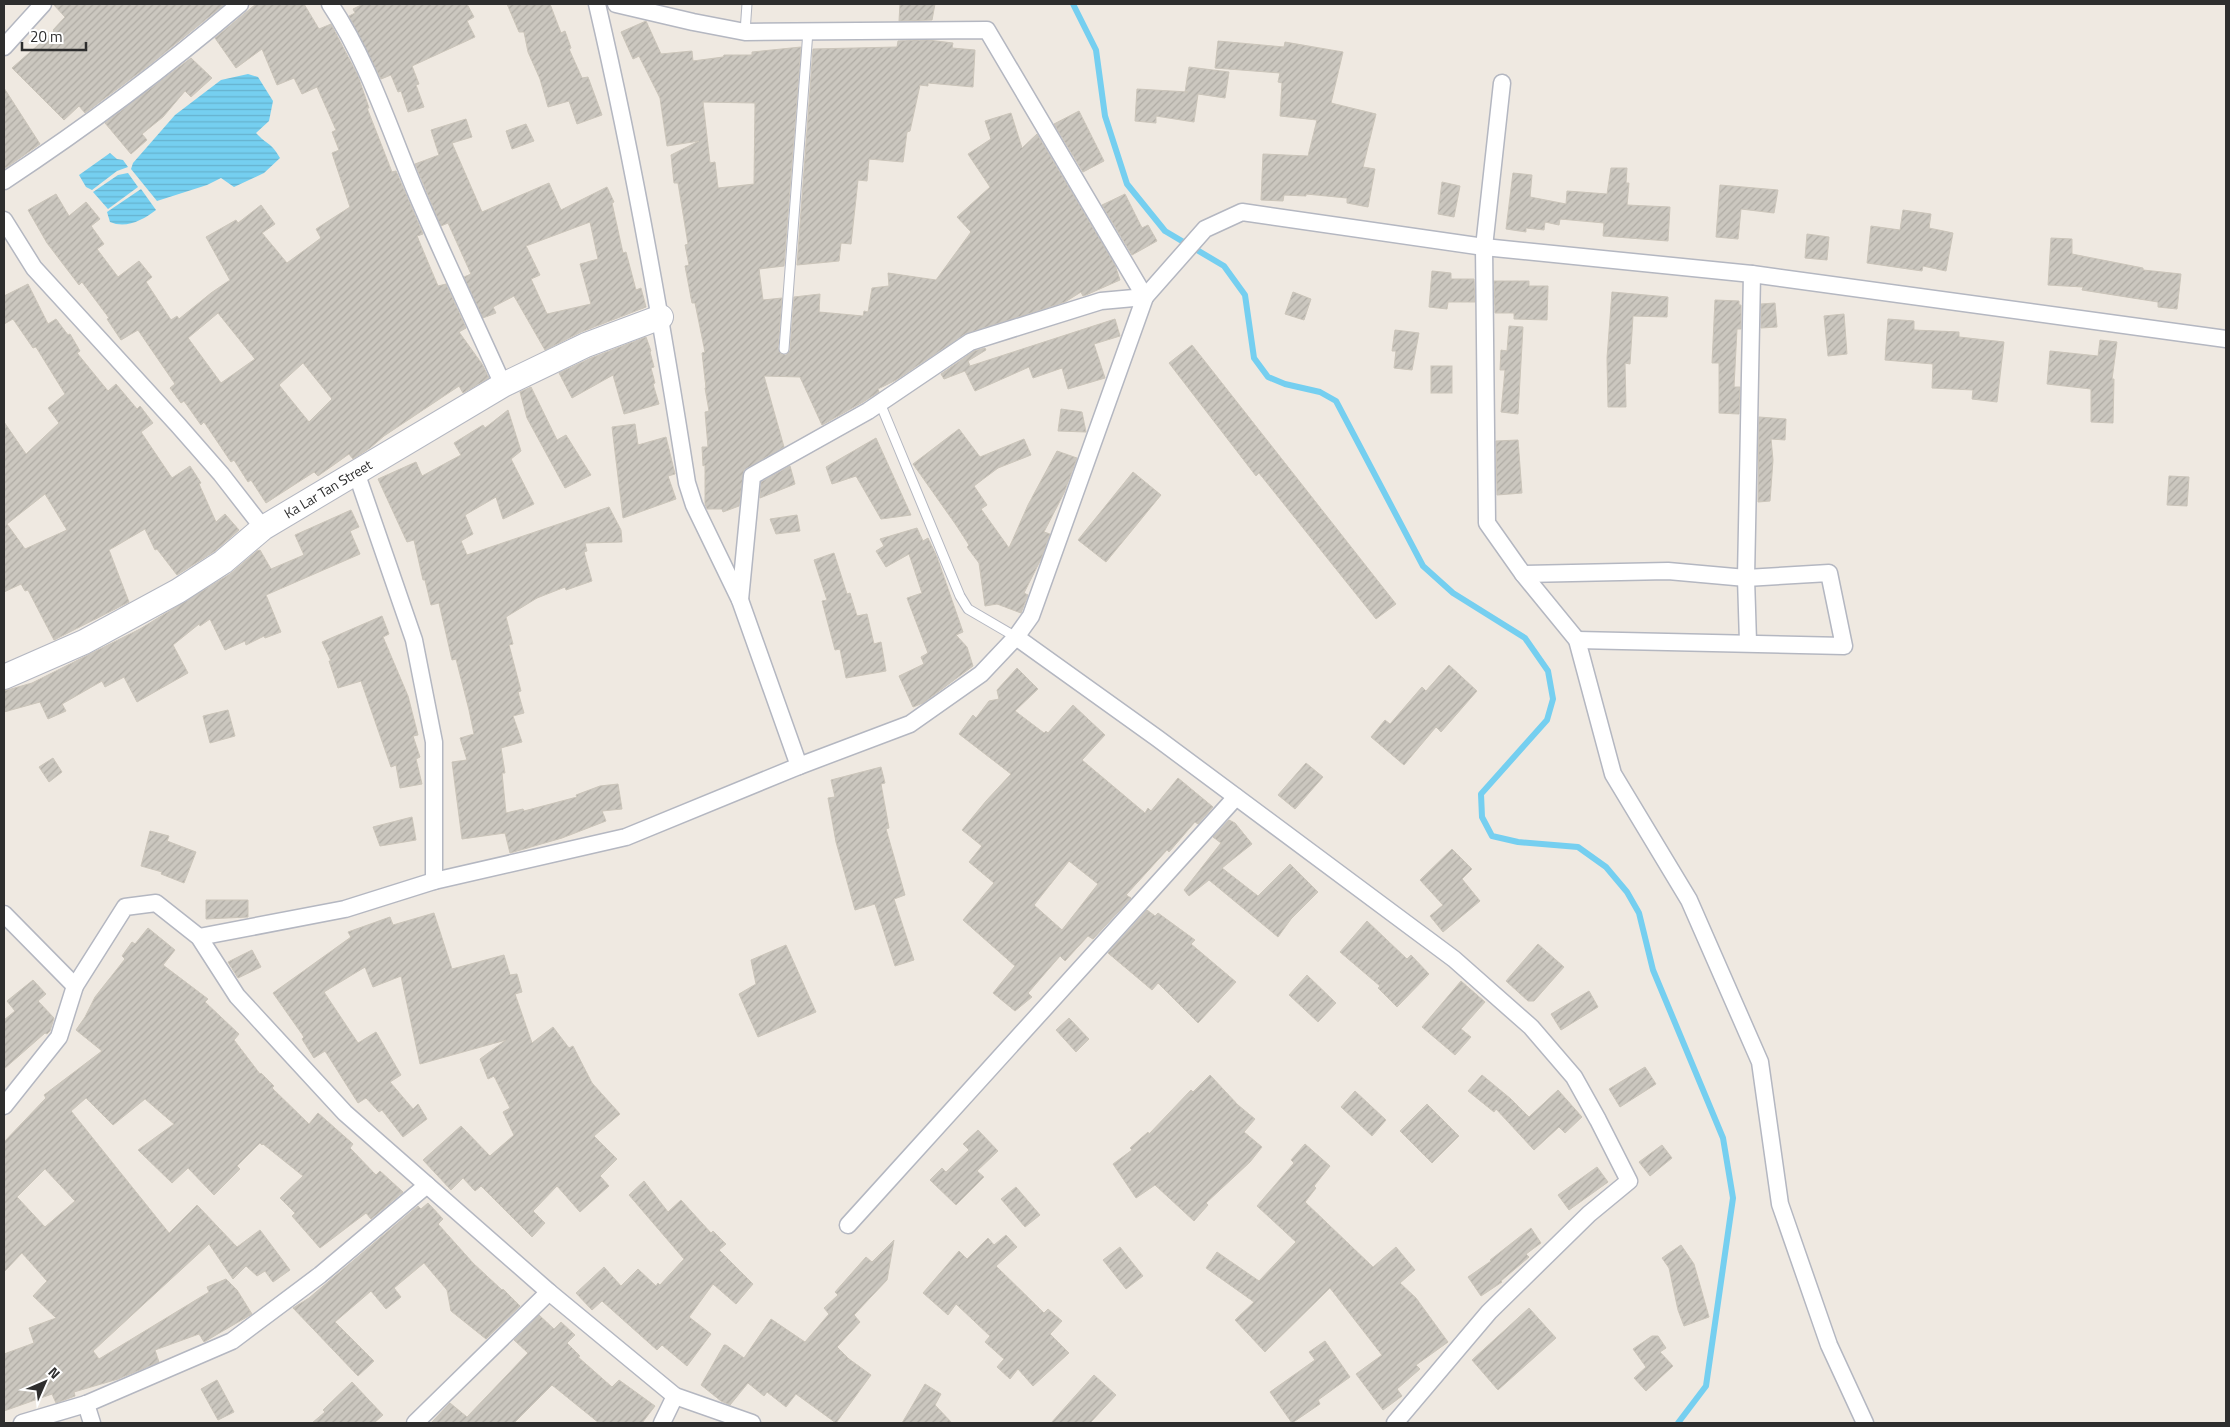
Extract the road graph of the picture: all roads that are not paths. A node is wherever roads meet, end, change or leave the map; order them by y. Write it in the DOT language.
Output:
graph roads {
  1 [pos="43,4"];
  2 [pos="240,4"];
  3 [pos="330,4"];
  4 [pos="597,4"];
  5 [pos="616,4"];
  6 [pos="747,4"];
  7 [pos="808,31"];
  8 [pos="745,32"];
  9 [pos="4,47"];
  10 [pos="1502,83"];
  11 [pos="4,181"];
  12 [pos="4,220"];
  13 [pos="1484,247"];
  14 [pos="1752,274"];
  15 [pos="1145,297"];
  16 [pos="661,317"];
  17 [pos="2226,339"];
  18 [pos="784,349"];
  19 [pos="503,385"];
  20 [pos="880,403"];
  21 [pos="356,472"];
  22 [pos="263,528"];
  23 [pos="1523,574"];
  24 [pos="1746,578"];
  25 [pos="740,600"];
  26 [pos="1016,637"];
  27 [pos="1577,640"];
  28 [pos="1748,642"];
  29 [pos="4,677"];
  30 [pos="799,766"];
  31 [pos="1236,797"];
  32 [pos="434,882"];
  33 [pos="4,914"];
  34 [pos="199,937"];
  35 [pos="75,986"];
  36 [pos="4,1106"];
  37 [pos="427,1185"];
  38 [pos="848,1224"];
  39 [pos="549,1292"];
  40 [pos="675,1396"];
  41 [pos="86,1404"];
  42 [pos="22,1423"];
  43 [pos="92,1423"];
  44 [pos="415,1423"];
  45 [pos="662,1423"];
  46 [pos="752,1423"];
  47 [pos="1395,1423"];
  48 [pos="1865,1423"];
  1 -- 9 [label="street"];
  2 -- 11 [label="street"];
  3 -- 19 [label="street"];
  4 -- 16 [label="street"];
  5 -- 8 [label="street"];
  6 -- 8 [label="lane"];
  7 -- 8 [label="street"];
  7 -- 15 [label="street"];
  7 -- 18 [label="lane"];
  10 -- 13 [label="street"];
  12 -- 22 [label="street"];
  13 -- 14 [label="street"];
  13 -- 15 [label="street"];
  13 -- 23 [label="street"];
  14 -- 17 [label="street"];
  14 -- 24 [label="street"];
  15 -- 20 [label="street"];
  15 -- 26 [label="street"];
  16 -- 19 [label="street, Ka Lar Tan Street"];
  16 -- 25 [label="street"];
  19 -- 21 [label="street, Ka Lar Tan Street"];
  20 -- 25 [label="street"];
  20 -- 26 [label="lane"];
  21 -- 22 [label="street, Ka Lar Tan Street"];
  21 -- 32 [label="street"];
  22 -- 29 [label="street, Ka Lar Tan Street"];
  23 -- 24 [label="street"];
  23 -- 27 [label="street"];
  24 -- 28 [label="street"];
  24 -- 28 [label="street"];
  25 -- 30 [label="street"];
  26 -- 30 [label="street"];
  26 -- 31 [label="street"];
  27 -- 28 [label="street"];
  27 -- 48 [label="street"];
  30 -- 32 [label="street"];
  31 -- 38 [label="street"];
  31 -- 47 [label="street"];
  32 -- 34 [label="street"];
  33 -- 35 [label="street"];
  34 -- 35 [label="street"];
  34 -- 37 [label="street"];
  35 -- 36 [label="street"];
  37 -- 39 [label="street"];
  37 -- 41 [label="street"];
  39 -- 40 [label="street"];
  39 -- 44 [label="street"];
  40 -- 45 [label="street"];
  40 -- 46 [label="street"];
  41 -- 42 [label="street"];
  41 -- 43 [label="street"];
}
